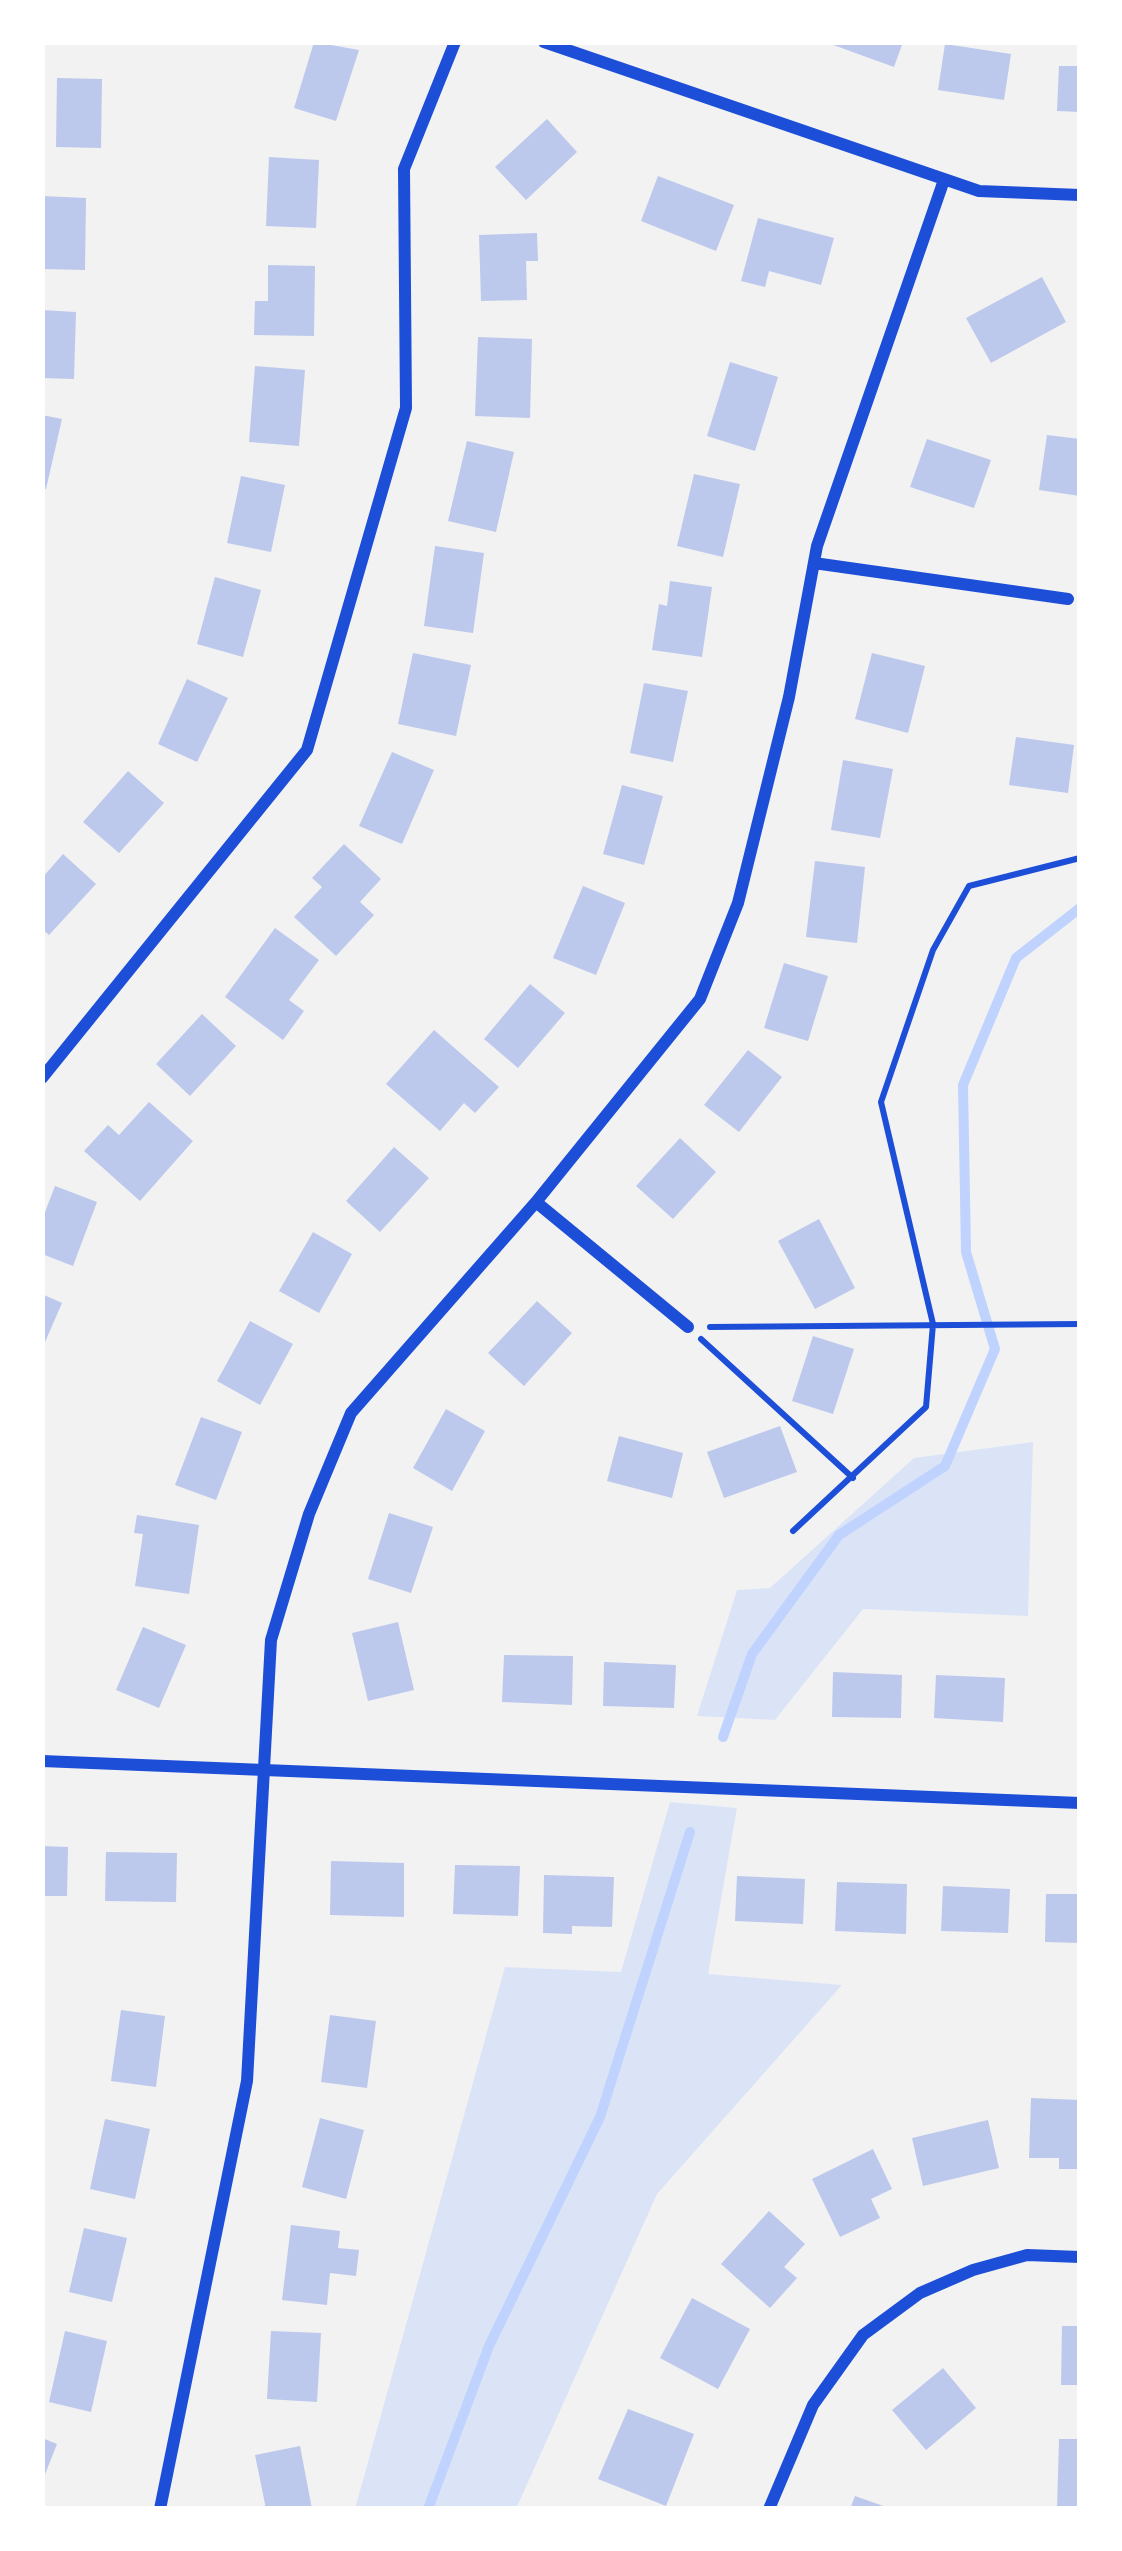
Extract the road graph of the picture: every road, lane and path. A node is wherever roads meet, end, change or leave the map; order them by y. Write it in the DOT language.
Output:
graph roads {
  1 [pos="455,42"];
  2 [pos="544,42"];
  3 [pos="944,180"];
  4 [pos="1080,195"];
  5 [pos="814,563"];
  6 [pos="1068,599"];
  7 [pos="1080,858"];
  8 [pos="42,1078"];
  9 [pos="536,1202"];
  10 [pos="933,1324"];
  11 [pos="1080,1324"];
  12 [pos="688,1328"];
  13 [pos="853,1478"];
  14 [pos="793,1531"];
  15 [pos="42,1761"];
  16 [pos="264,1769"];
  17 [pos="1080,1803"];
  18 [pos="1080,2257"];
  19 [pos="160,2509"];
  20 [pos="769,2509"];
  1 -- 8 [label="street"];
  2 -- 3 [label="street"];
  3 -- 4 [label="street"];
  3 -- 5 [label="street"];
  5 -- 6 [label="street"];
  5 -- 9 [label="street"];
  7 -- 10 [label="path"];
  9 -- 12 [label="street"];
  9 -- 16 [label="street"];
  10 -- 11 [label="path"];
  10 -- 12 [label="path"];
  10 -- 13 [label="path"];
  12 -- 13 [label="path"];
  13 -- 14 [label="path"];
  15 -- 16 [label="street"];
  16 -- 17 [label="street"];
  16 -- 19 [label="street"];
  18 -- 20 [label="street"];
}
